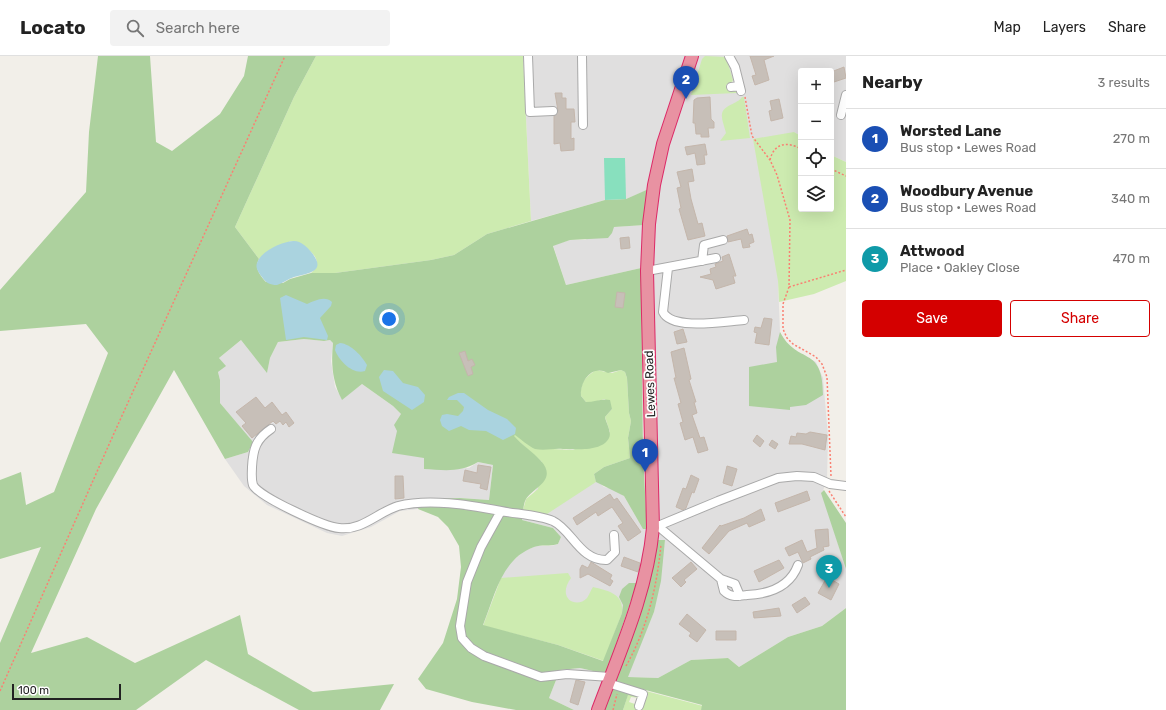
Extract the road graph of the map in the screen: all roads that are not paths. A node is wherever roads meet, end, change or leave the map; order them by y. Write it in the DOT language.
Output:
graph roads {
  1 [pos="528,56"];
  2 [pos="582,56"];
  3 [pos="692,56"];
  4 [pos="729,56"];
  5 [pos="737,88"];
  6 [pos="846,95"];
  7 [pos="553,111"];
  8 [pos="841,115"];
  9 [pos="584,125"];
  10 [pos="723,240"];
  11 [pos="716,258"];
  12 [pos="702,261"];
  13 [pos="668,268"];
  14 [pos="647,271"];
  15 [pos="744,320"];
  16 [pos="271,429"];
  17 [pos="846,486"];
  18 [pos="501,511"];
  19 [pos="656,528"];
  20 [pos="614,535"];
  21 [pos="798,565"];
  22 [pos="721,579"];
  23 [pos="740,596"];
  24 [pos="609,680"];
  25 [pos="639,706"];
  26 [pos="598,710"];
  1 -- 7 [label="street"];
  2 -- 9 [label="street"];
  3 -- 14 [label="highway, Lewes Road"];
  4 -- 5 [label="street"];
  6 -- 8 [label="street"];
  10 -- 12 [label="street"];
  11 -- 12 [label="street"];
  12 -- 13 [label="street"];
  13 -- 14 [label="street"];
  13 -- 15 [label="street"];
  14 -- 19 [label="highway, Lewes Road"];
  16 -- 18 [label="street"];
  17 -- 19 [label="street"];
  18 -- 20 [label="street"];
  18 -- 24 [label="street"];
  19 -- 22 [label="street"];
  19 -- 24 [label="highway, Lewes Road"];
  21 -- 23 [label="street"];
  22 -- 23 [label="street"];
  22 -- 23 [label="street"];
  24 -- 25 [label="street"];
  24 -- 26 [label="highway, Lewes Road"];
}
